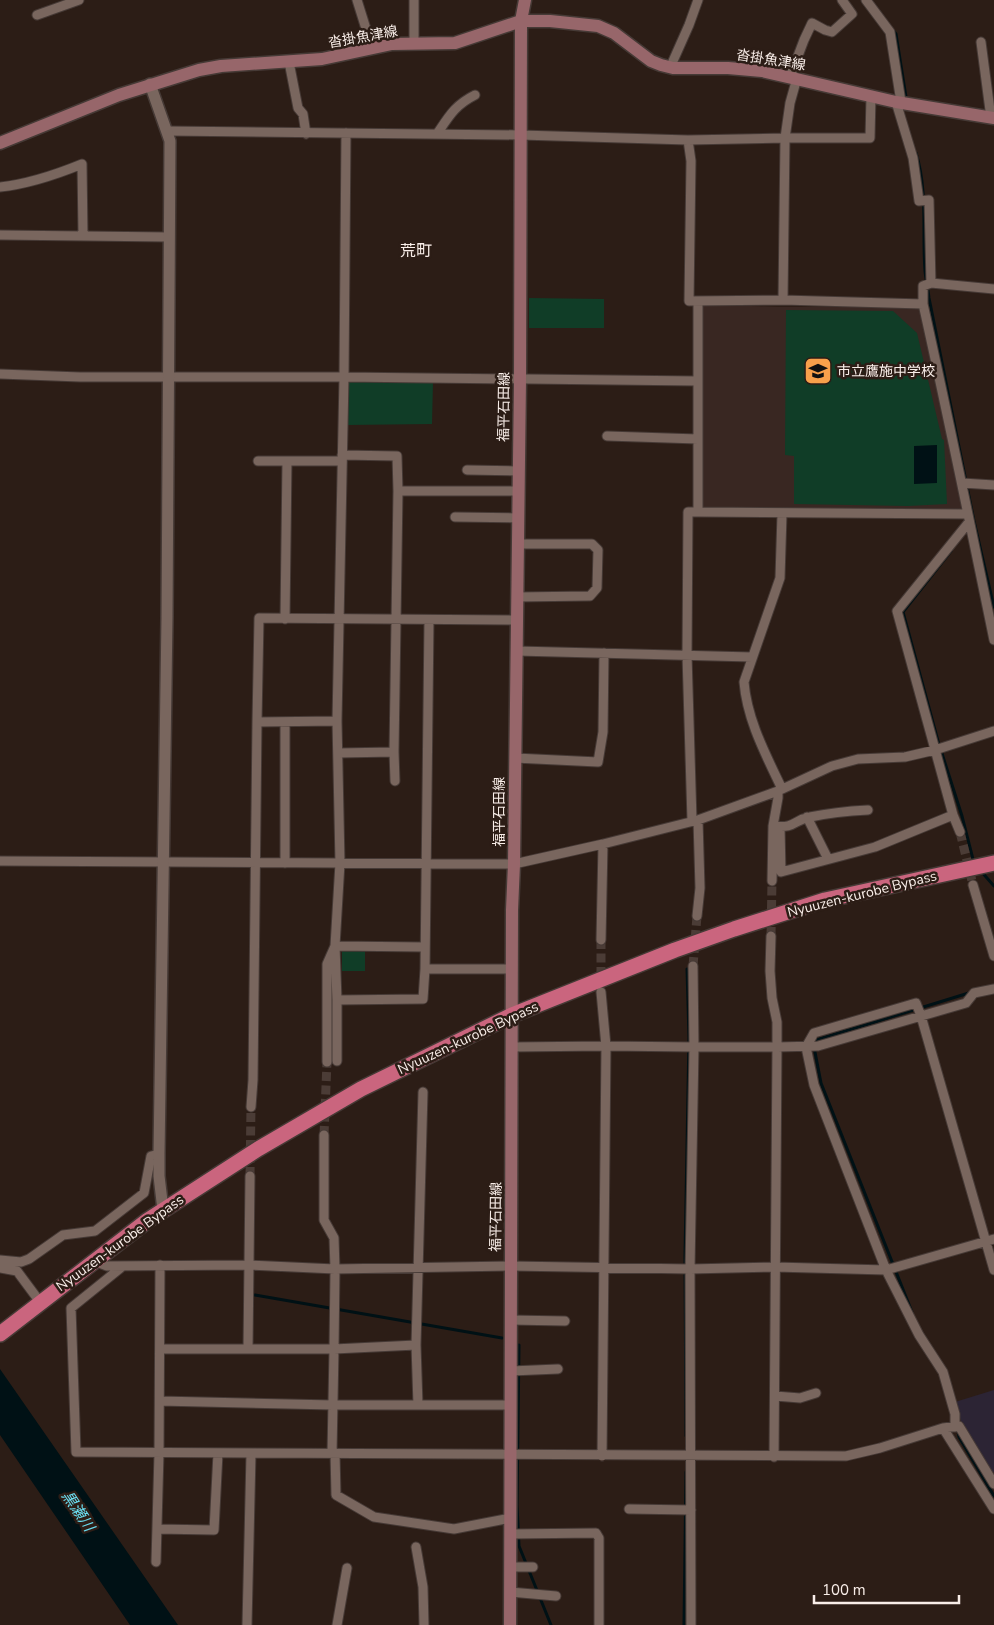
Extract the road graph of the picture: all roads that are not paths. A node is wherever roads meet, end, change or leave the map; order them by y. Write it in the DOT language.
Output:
graph roads {
  1 [pos="79,0"];
  2 [pos="357,0"];
  3 [pos="414,0"];
  4 [pos="525,0"];
  5 [pos="698,0"];
  6 [pos="842,0"];
  7 [pos="866,0"];
  8 [pos="38,14"];
  9 [pos="521,22"];
  10 [pos="981,42"];
  11 [pos="414,44"];
  12 [pos="372,48"];
  13 [pos="289,62"];
  14 [pos="673,68"];
  15 [pos="793,77"];
  16 [pos="150,84"];
  17 [pos="475,95"];
  18 [pos="871,96"];
  19 [pos="898,102"];
  20 [pos="992,118"];
  21 [pos="168,131"];
  22 [pos="346,133"];
  23 [pos="306,134"];
  24 [pos="438,134"];
  25 [pos="522,135"];
  26 [pos="785,138"];
  27 [pos="688,140"];
  28 [pos="0,142"];
  29 [pos="0,187"];
  30 [pos="0,235"];
  31 [pos="83,235"];
  32 [pos="168,237"];
  33 [pos="931,283"];
  34 [pos="994,289"];
  35 [pos="783,300"];
  36 [pos="698,301"];
  37 [pos="923,304"];
  38 [pos="0,374"];
  39 [pos="168,377"];
  40 [pos="344,377"];
  41 [pos="520,380"];
  42 [pos="697,381"];
  43 [pos="607,436"];
  44 [pos="698,439"];
  45 [pos="342,458"];
  46 [pos="258,461"];
  47 [pos="287,461"];
  48 [pos="466,470"];
  49 [pos="518,470"];
  50 [pos="962,483"];
  51 [pos="994,485"];
  52 [pos="518,490"];
  53 [pos="398,491"];
  54 [pos="698,512"];
  55 [pos="782,514"];
  56 [pos="455,517"];
  57 [pos="518,518"];
  58 [pos="968,518"];
  59 [pos="518,544"];
  60 [pos="517,597"];
  61 [pos="285,619"];
  62 [pos="340,620"];
  63 [pos="396,620"];
  64 [pos="428,620"];
  65 [pos="517,620"];
  66 [pos="994,640"];
  67 [pos="516,651"];
  68 [pos="604,653"];
  69 [pos="688,655"];
  70 [pos="752,657"];
  71 [pos="337,721"];
  72 [pos="257,722"];
  73 [pos="285,722"];
  74 [pos="994,731"];
  75 [pos="935,750"];
  76 [pos="394,752"];
  77 [pos="338,753"];
  78 [pos="515,758"];
  79 [pos="395,781"];
  80 [pos="780,790"];
  81 [pos="868,810"];
  82 [pos="953,815"];
  83 [pos="807,817"];
  84 [pos="695,820"];
  85 [pos="776,826"];
  86 [pos="960,832"];
  87 [pos="603,844"];
  88 [pos="828,859"];
  89 [pos="0,861"];
  90 [pos="164,862"];
  91 [pos="255,862"];
  92 [pos="285,863"];
  93 [pos="340,863"];
  94 [pos="994,863"];
  95 [pos="425,864"];
  96 [pos="514,864"];
  97 [pos="772,881"];
  98 [pos="973,885"];
  99 [pos="697,916"];
  100 [pos="771,936"];
  101 [pos="600,940"];
  102 [pos="335,946"];
  103 [pos="424,947"];
  104 [pos="994,956"];
  105 [pos="693,966"];
  106 [pos="425,969"];
  107 [pos="512,969"];
  108 [pos="994,988"];
  109 [pos="601,992"];
  110 [pos="338,1000"];
  111 [pos="512,1015"];
  112 [pos="921,1016"];
  113 [pos="606,1046"];
  114 [pos="512,1047"];
  115 [pos="694,1047"];
  116 [pos="777,1047"];
  117 [pos="806,1047"];
  118 [pos="423,1092"];
  119 [pos="251,1107"];
  120 [pos="324,1135"];
  121 [pos="159,1154"];
  122 [pos="250,1176"];
  123 [pos="163,1210"];
  124 [pos="990,1240"];
  125 [pos="0,1260"];
  126 [pos="94,1261"];
  127 [pos="160,1265"];
  128 [pos="250,1265"];
  129 [pos="122,1266"];
  130 [pos="510,1266"];
  131 [pos="604,1267"];
  132 [pos="0,1268"];
  133 [pos="775,1268"];
  134 [pos="335,1269"];
  135 [pos="418,1269"];
  136 [pos="690,1269"];
  137 [pos="886,1270"];
  138 [pos="994,1270"];
  139 [pos="40,1302"];
  140 [pos="510,1320"];
  141 [pos="565,1322"];
  142 [pos="0,1334"];
  143 [pos="416,1345"];
  144 [pos="161,1349"];
  145 [pos="248,1349"];
  146 [pos="334,1349"];
  147 [pos="511,1370"];
  148 [pos="558,1370"];
  149 [pos="816,1393"];
  150 [pos="774,1396"];
  151 [pos="160,1402"];
  152 [pos="333,1405"];
  153 [pos="418,1405"];
  154 [pos="511,1405"];
  155 [pos="955,1427"];
  156 [pos="943,1428"];
  157 [pos="159,1452"];
  158 [pos="218,1453"];
  159 [pos="333,1453"];
  160 [pos="251,1454"];
  161 [pos="511,1455"];
  162 [pos="691,1455"];
  163 [pos="602,1456"];
  164 [pos="774,1457"];
  165 [pos="992,1479"];
  166 [pos="994,1508"];
  167 [pos="629,1509"];
  168 [pos="691,1510"];
  169 [pos="511,1518"];
  170 [pos="157,1529"];
  171 [pos="511,1534"];
  172 [pos="416,1547"];
  173 [pos="156,1562"];
  174 [pos="510,1567"];
  175 [pos="533,1567"];
  176 [pos="347,1568"];
  177 [pos="510,1592"];
  178 [pos="556,1596"];
  179 [pos="248,1625"];
  180 [pos="337,1625"];
  181 [pos="424,1625"];
  182 [pos="510,1625"];
  183 [pos="599,1625"];
  184 [pos="691,1625"];
  1 -- 8 [label="street"];
  2 -- 12 [label="street"];
  3 -- 11 [label="street"];
  4 -- 9 [label="main road, 福平石田線"];
  5 -- 14 [label="street"];
  6 -- 15 [label="street"];
  7 -- 19 [label="street"];
  9 -- 11 [label="main road, 沓掛魚津線"];
  9 -- 14 [label="main road, 沓掛魚津線"];
  9 -- 25 [label="main road, 福平石田線"];
  10 -- 20 [label="street"];
  11 -- 12 [label="main road, 沓掛魚津線"];
  12 -- 13 [label="main road, 沓掛魚津線"];
  13 -- 16 [label="main road, 沓掛魚津線"];
  13 -- 23 [label="street"];
  14 -- 15 [label="main road, 沓掛魚津線"];
  15 -- 18 [label="main road, 沓掛魚津線"];
  15 -- 26 [label="street"];
  16 -- 21 [label="street"];
  16 -- 28 [label="main road, 沓掛魚津線"];
  17 -- 24 [label="street"];
  18 -- 19 [label="main road, 沓掛魚津線"];
  18 -- 26 [label="street"];
  19 -- 20 [label="main road, 沓掛魚津線"];
  19 -- 33 [label="street"];
  21 -- 23 [label="street"];
  21 -- 32 [label="street"];
  22 -- 23 [label="street"];
  22 -- 24 [label="street"];
  22 -- 40 [label="street"];
  24 -- 25 [label="street"];
  25 -- 27 [label="street"];
  25 -- 41 [label="main road, 福平石田線"];
  26 -- 27 [label="street"];
  26 -- 35 [label="street"];
  27 -- 36 [label="street"];
  29 -- 31 [label="street"];
  30 -- 31 [label="street"];
  31 -- 32 [label="street"];
  32 -- 39 [label="street"];
  33 -- 34 [label="street"];
  33 -- 37 [label="street"];
  35 -- 36 [label="street"];
  35 -- 37 [label="street"];
  36 -- 42 [label="street"];
  37 -- 50 [label="street"];
  38 -- 39 [label="street"];
  39 -- 40 [label="street"];
  39 -- 90 [label="street"];
  40 -- 41 [label="street"];
  40 -- 45 [label="street"];
  41 -- 42 [label="street"];
  41 -- 49 [label="main road, 福平石田線"];
  42 -- 44 [label="street"];
  43 -- 44 [label="street"];
  44 -- 54 [label="street"];
  45 -- 47 [label="street"];
  45 -- 53 [label="street"];
  45 -- 62 [label="street"];
  46 -- 47 [label="street"];
  47 -- 61 [label="street"];
  48 -- 49 [label="street"];
  49 -- 52 [label="main road, 福平石田線"];
  50 -- 51 [label="street"];
  50 -- 58 [label="street"];
  52 -- 53 [label="street"];
  52 -- 57 [label="main road, 福平石田線"];
  53 -- 63 [label="street"];
  54 -- 55 [label="street"];
  54 -- 69 [label="street"];
  55 -- 58 [label="street"];
  55 -- 70 [label="street"];
  56 -- 57 [label="street"];
  57 -- 59 [label="main road, 福平石田線"];
  58 -- 66 [label="street"];
  58 -- 75 [label="street"];
  59 -- 60 [label="main road, 福平石田線"];
  59 -- 60 [label="street"];
  60 -- 65 [label="main road, 福平石田線"];
  61 -- 62 [label="street"];
  61 -- 72 [label="street"];
  62 -- 63 [label="street"];
  62 -- 71 [label="street"];
  63 -- 64 [label="street"];
  63 -- 76 [label="street"];
  64 -- 65 [label="street"];
  64 -- 95 [label="street"];
  65 -- 67 [label="main road, 福平石田線"];
  67 -- 68 [label="street"];
  67 -- 78 [label="main road, 福平石田線"];
  68 -- 69 [label="street"];
  68 -- 78 [label="street"];
  69 -- 70 [label="street"];
  69 -- 84 [label="street"];
  70 -- 80 [label="street"];
  71 -- 73 [label="street"];
  71 -- 77 [label="street"];
  72 -- 73 [label="street"];
  72 -- 91 [label="street"];
  73 -- 92 [label="street"];
  74 -- 75 [label="street"];
  75 -- 80 [label="street"];
  75 -- 82 [label="street"];
  76 -- 77 [label="street"];
  76 -- 79 [label="street"];
  77 -- 93 [label="street"];
  78 -- 96 [label="main road, 福平石田線"];
  80 -- 84 [label="street"];
  80 -- 85 [label="street"];
  81 -- 83 [label="street"];
  82 -- 86 [label="street"];
  82 -- 88 [label="street"];
  83 -- 85 [label="street"];
  83 -- 88 [label="street"];
  84 -- 87 [label="street"];
  84 -- 99 [label="street"];
  85 -- 88 [label="street"];
  85 -- 97 [label="street"];
  87 -- 96 [label="street"];
  87 -- 101 [label="street"];
  89 -- 90 [label="street"];
  90 -- 91 [label="street"];
  90 -- 121 [label="street"];
  91 -- 92 [label="street"];
  91 -- 119 [label="street"];
  92 -- 93 [label="street"];
  93 -- 95 [label="street"];
  93 -- 102 [label="street"];
  94 -- 111 [label="highway, Nyuuzen-kurobe Bypass"];
  95 -- 96 [label="street"];
  95 -- 103 [label="street"];
  96 -- 107 [label="main road, 福平石田線"];
  98 -- 104 [label="street"];
  100 -- 116 [label="street"];
  102 -- 103 [label="street"];
  102 -- 110 [label="street"];
  102 -- 110 [label="street"];
  103 -- 106 [label="street"];
  105 -- 115 [label="street"];
  106 -- 107 [label="street"];
  106 -- 110 [label="street"];
  107 -- 111 [label="main road, 福平石田線"];
  108 -- 112 [label="street"];
  109 -- 113 [label="street"];
  111 -- 114 [label="main road, 福平石田線"];
  111 -- 123 [label="highway, Nyuuzen-kurobe Bypass"];
  112 -- 117 [label="street"];
  112 -- 117 [label="street"];
  112 -- 124 [label="street"];
  113 -- 114 [label="street"];
  113 -- 115 [label="street"];
  113 -- 131 [label="street"];
  114 -- 130 [label="main road, 福平石田線"];
  115 -- 116 [label="street"];
  115 -- 136 [label="street"];
  116 -- 117 [label="street"];
  116 -- 133 [label="street"];
  117 -- 137 [label="street"];
  118 -- 135 [label="street"];
  120 -- 134 [label="street"];
  121 -- 123 [label="street"];
  121 -- 125 [label="street"];
  122 -- 128 [label="street"];
  123 -- 126 [label="highway, Nyuuzen-kurobe Bypass"];
  124 -- 137 [label="street"];
  124 -- 138 [label="street"];
  126 -- 129 [label="street"];
  126 -- 139 [label="highway, Nyuuzen-kurobe Bypass"];
  127 -- 128 [label="street"];
  127 -- 129 [label="street"];
  127 -- 144 [label="street"];
  128 -- 134 [label="street"];
  128 -- 145 [label="street"];
  129 -- 157 [label="street"];
  130 -- 131 [label="street"];
  130 -- 135 [label="street"];
  130 -- 140 [label="main road, 福平石田線"];
  131 -- 136 [label="street"];
  131 -- 163 [label="street"];
  132 -- 139 [label="street"];
  133 -- 136 [label="street"];
  133 -- 137 [label="street"];
  133 -- 150 [label="street"];
  134 -- 135 [label="street"];
  134 -- 146 [label="street"];
  135 -- 143 [label="street"];
  136 -- 162 [label="street"];
  137 -- 155 [label="street"];
  139 -- 142 [label="highway, Nyuuzen-kurobe Bypass"];
  140 -- 141 [label="street"];
  140 -- 147 [label="main road, 福平石田線"];
  143 -- 146 [label="street"];
  143 -- 153 [label="street"];
  144 -- 145 [label="street"];
  144 -- 151 [label="street"];
  145 -- 146 [label="street"];
  146 -- 152 [label="street"];
  147 -- 148 [label="street"];
  147 -- 154 [label="main road, 福平石田線"];
  149 -- 150 [label="street"];
  150 -- 164 [label="street"];
  151 -- 152 [label="street"];
  151 -- 157 [label="street"];
  152 -- 153 [label="street"];
  152 -- 159 [label="street"];
  153 -- 154 [label="street"];
  154 -- 161 [label="main road, 福平石田線"];
  155 -- 156 [label="street"];
  155 -- 165 [label="street"];
  156 -- 164 [label="street"];
  156 -- 166 [label="street"];
  157 -- 158 [label="street"];
  157 -- 170 [label="street"];
  158 -- 160 [label="street"];
  158 -- 170 [label="street"];
  159 -- 160 [label="street"];
  159 -- 161 [label="street"];
  159 -- 169 [label="street"];
  160 -- 179 [label="street"];
  161 -- 163 [label="street"];
  161 -- 169 [label="main road, 福平石田線"];
  162 -- 163 [label="street"];
  162 -- 164 [label="street"];
  162 -- 168 [label="street"];
  167 -- 168 [label="street"];
  168 -- 184 [label="street"];
  169 -- 171 [label="main road, 福平石田線"];
  170 -- 173 [label="street"];
  171 -- 174 [label="main road, 福平石田線"];
  171 -- 183 [label="street"];
  172 -- 181 [label="street"];
  174 -- 175 [label="street"];
  174 -- 177 [label="main road, 福平石田線"];
  176 -- 180 [label="street"];
  177 -- 178 [label="street"];
  177 -- 182 [label="main road, 福平石田線"];
}
